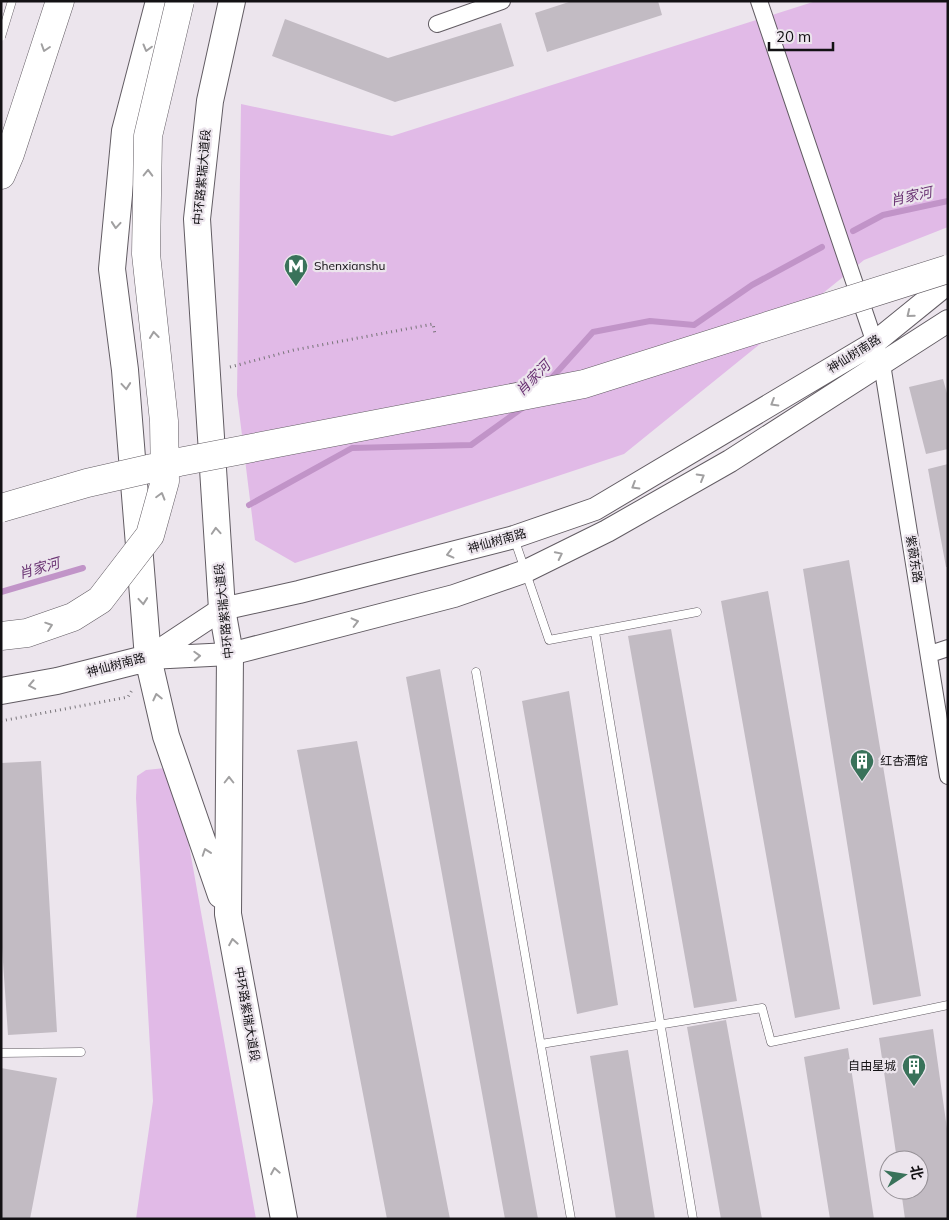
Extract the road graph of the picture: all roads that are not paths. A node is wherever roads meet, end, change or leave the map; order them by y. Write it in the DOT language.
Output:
graph roads {
  1 [pos="12,1"];
  2 [pos="60,1"];
  3 [pos="159,1"];
  4 [pos="180,1"];
  5 [pos="232,1"];
  6 [pos="502,1"];
  7 [pos="759,1"];
  8 [pos="437,24"];
  9 [pos="1,37"];
  10 [pos="1,175"];
  11 [pos="948,269"];
  12 [pos="948,283"];
  13 [pos="948,321"];
  14 [pos="874,343"];
  15 [pos="882,364"];
  16 [pos="1,508"];
  17 [pos="514,538"];
  18 [pos="526,571"];
  19 [pos="222,608"];
  20 [pos="697,612"];
  21 [pos="595,632"];
  22 [pos="1,636"];
  23 [pos="948,648"];
  24 [pos="230,654"];
  25 [pos="930,654"];
  26 [pos="148,658"];
  27 [pos="476,672"];
  28 [pos="1,691"];
  29 [pos="948,776"];
  30 [pos="228,914"];
  31 [pos="948,1004"];
  32 [pos="662,1024"];
  33 [pos="541,1044"];
  34 [pos="81,1052"];
  35 [pos="1,1053"];
  36 [pos="284,1219"];
  37 [pos="571,1219"];
  38 [pos="693,1219"];
  1 -- 9 [label="lane, bridge"];
  2 -- 10 [label="highway, one-way"];
  3 -- 26 [label="main road, one-way"];
  22 -- 4 [label="highway, one-way, bridge"];
  19 -- 5 [label="main road, 中环路紫瑞大道段, one-way"];
  6 -- 8 [label="street"];
  7 -- 14 [label="street, 紫薇东路"];
  11 -- 16 [label="highway, bridge"];
  12 -- 14 [label="main road, 神仙树南路, one-way"];
  13 -- 15 [label="main road"];
  14 -- 15 [label="street, 紫薇东路"];
  14 -- 17 [label="main road, 神仙树南路, one-way"];
  18 -- 15 [label="main road, one-way"];
  15 -- 25 [label="street, 紫薇东路"];
  17 -- 18 [label="lane"];
  17 -- 19 [label="main road, 神仙树南路, one-way"];
  18 -- 21 [label="lane"];
  24 -- 18 [label="main road, one-way"];
  19 -- 24 [label="main road, 中环路紫瑞大道段"];
  19 -- 26 [label="main road, 神仙树南路"];
  20 -- 21 [label="lane"];
  21 -- 32 [label="lane"];
  23 -- 25 [label="street"];
  26 -- 24 [label="main road, one-way"];
  30 -- 24 [label="main road, 中环路紫瑞大道段, one-way"];
  25 -- 29 [label="street, 紫薇东路"];
  26 -- 28 [label="main road, 神仙树南路, one-way"];
  30 -- 26 [label="main road, one-way"];
  27 -- 33 [label="lane"];
  36 -- 30 [label="main road, 中环路紫瑞大道段, one-way"];
  31 -- 32 [label="lane"];
  32 -- 33 [label="lane"];
  32 -- 38 [label="lane"];
  33 -- 37 [label="lane"];
  34 -- 35 [label="lane"];
}
